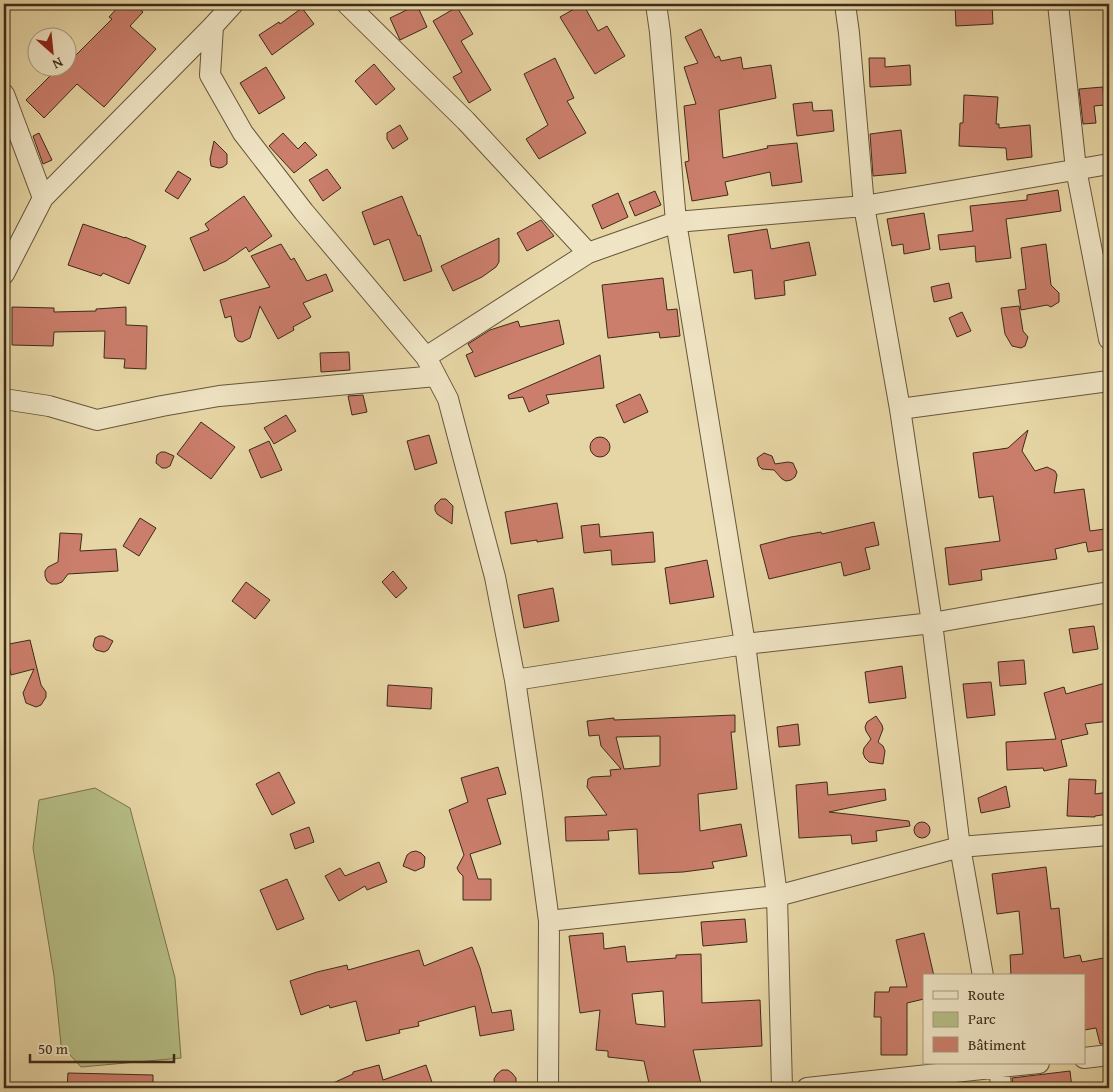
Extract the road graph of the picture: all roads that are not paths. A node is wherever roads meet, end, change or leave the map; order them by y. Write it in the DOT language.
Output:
graph roads {
  1 [pos="232,4"];
  2 [pos="347,4"];
  3 [pos="656,4"];
  4 [pos="844,4"];
  5 [pos="1058,4"];
  6 [pos="213,26"];
  7 [pos="4,94"];
  8 [pos="1109,164"];
  9 [pos="1076,169"];
  10 [pos="43,198"];
  11 [pos="864,206"];
  12 [pos="676,222"];
  13 [pos="588,253"];
  14 [pos="4,274"];
  15 [pos="1109,339"];
  16 [pos="426,357"];
  17 [pos="436,376"];
  18 [pos="1109,381"];
  19 [pos="4,399"];
  20 [pos="900,409"];
  21 [pos="1109,592"];
  22 [pos="932,623"];
  23 [pos="745,644"];
  24 [pos="515,680"];
  25 [pos="1109,835"];
  26 [pos="960,847"];
  27 [pos="776,896"];
  28 [pos="549,921"];
  29 [pos="983,974"];
  30 [pos="1109,1055"];
  31 [pos="1086,1058"];
  32 [pos="1026,1064"];
  33 [pos="1000,1066"];
  34 [pos="548,1088"];
  35 [pos="782,1088"];
  36 [pos="806,1088"];
  37 [pos="1002,1088"];
  1 -- 6 [label="street"];
  2 -- 13 [label="street"];
  3 -- 12 [label="street"];
  4 -- 11 [label="street"];
  5 -- 9 [label="street"];
  6 -- 10 [label="street"];
  6 -- 16 [label="street"];
  7 -- 10 [label="street"];
  8 -- 9 [label="street"];
  9 -- 11 [label="street"];
  9 -- 15 [label="street"];
  10 -- 14 [label="street"];
  11 -- 12 [label="street"];
  11 -- 20 [label="street"];
  12 -- 13 [label="street"];
  12 -- 23 [label="street"];
  13 -- 16 [label="street"];
  16 -- 17 [label="street"];
  17 -- 19 [label="street"];
  17 -- 24 [label="street"];
  18 -- 20 [label="street"];
  20 -- 22 [label="street"];
  21 -- 22 [label="street"];
  22 -- 23 [label="street"];
  22 -- 26 [label="street"];
  23 -- 24 [label="street"];
  23 -- 27 [label="street"];
  24 -- 28 [label="street"];
  25 -- 26 [label="street"];
  26 -- 27 [label="street"];
  26 -- 29 [label="street"];
  27 -- 28 [label="street"];
  27 -- 35 [label="street"];
  28 -- 34 [label="street"];
  30 -- 31 [label="street"];
  32 -- 33 [label="street"];
  33 -- 36 [label="street"];
  33 -- 37 [label="street"];
}
